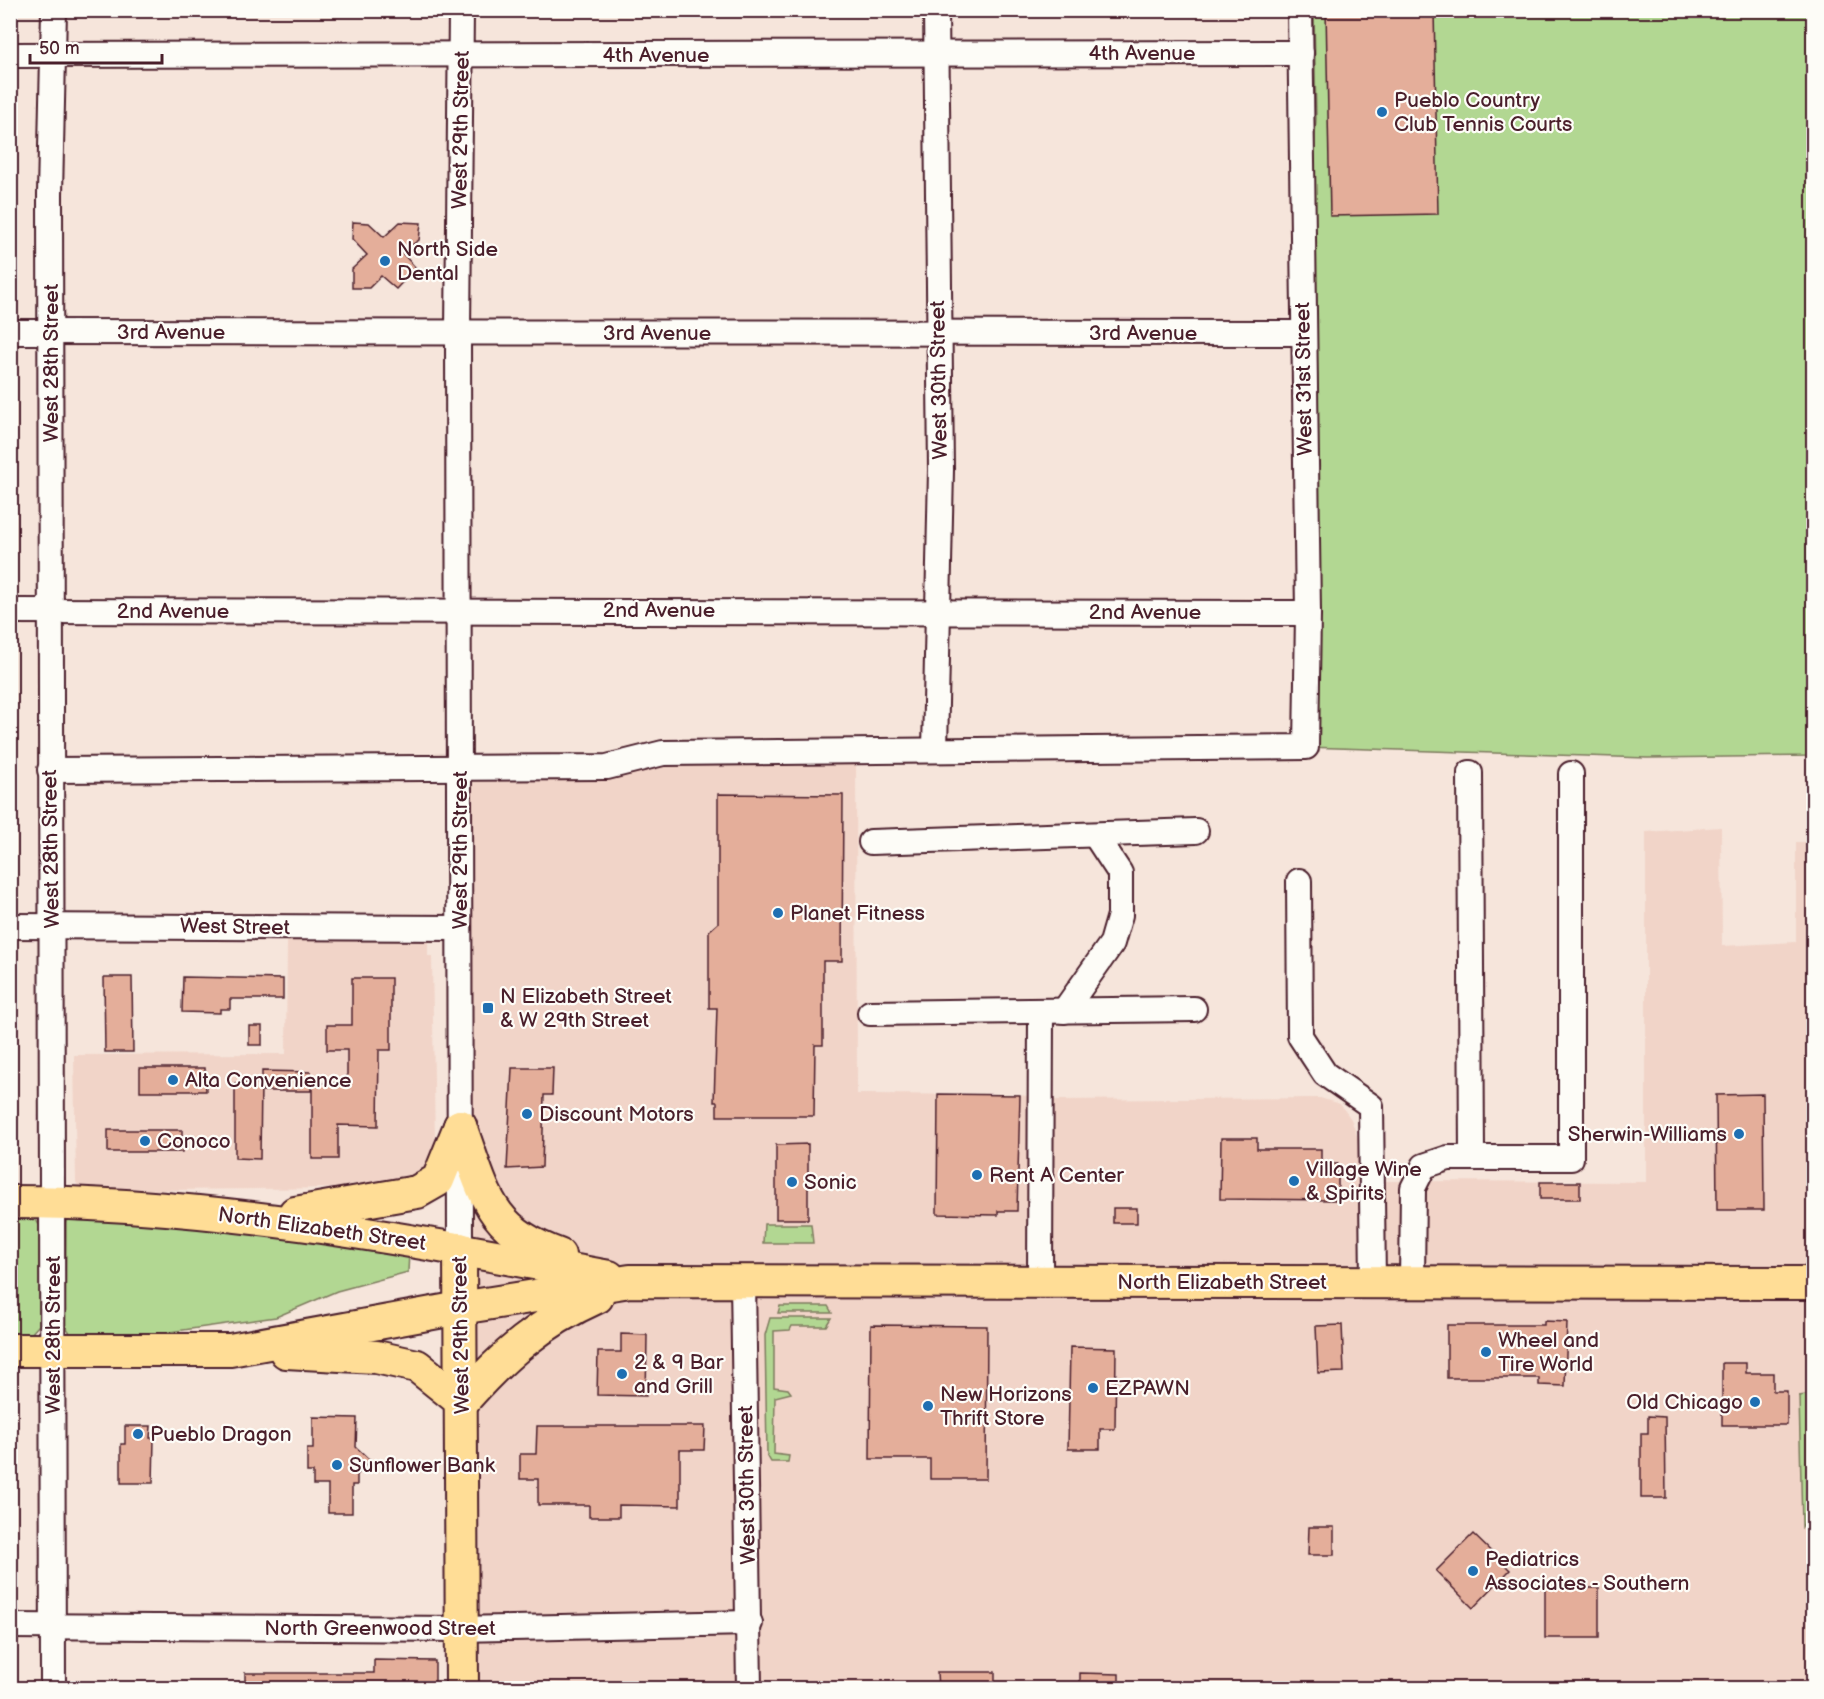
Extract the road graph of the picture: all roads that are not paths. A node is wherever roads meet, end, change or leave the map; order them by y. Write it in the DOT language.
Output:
graph roads {
  1 [pos="54,10"];
  2 [pos="461,10"];
  3 [pos="936,10"];
  4 [pos="1300,10"];
  5 [pos="936,53"];
  6 [pos="1301,53"];
  7 [pos="55,54"];
  8 [pos="10,55"];
  9 [pos="462,56"];
  10 [pos="10,332"];
  11 [pos="52,332"];
  12 [pos="458,332"];
  13 [pos="1303,333"];
  14 [pos="938,334"];
  15 [pos="460,610"];
  16 [pos="10,611"];
  17 [pos="51,611"];
  18 [pos="940,611"];
  19 [pos="1308,613"];
  20 [pos="935,750"];
  21 [pos="460,767"];
  22 [pos="50,770"];
  23 [pos="1470,773"];
  24 [pos="1571,774"];
  25 [pos="1196,831"];
  26 [pos="1095,835"];
  27 [pos="872,842"];
  28 [pos="1299,881"];
  29 [pos="10,926"];
  30 [pos="52,926"];
  31 [pos="459,928"];
  32 [pos="1194,1009"];
  33 [pos="1041,1011"];
  34 [pos="1064,1011"];
  35 [pos="870,1013"];
  36 [pos="460,1126"];
  37 [pos="1472,1157"];
  38 [pos="10,1202"];
  39 [pos="54,1202"];
  40 [pos="266,1218"];
  41 [pos="460,1249"];
  42 [pos="630,1281"];
  43 [pos="743,1281"];
  44 [pos="1040,1282"];
  45 [pos="1412,1282"];
  46 [pos="1373,1283"];
  47 [pos="1814,1284"];
  48 [pos="460,1308"];
  49 [pos="10,1350"];
  50 [pos="52,1350"];
  51 [pos="230,1350"];
  52 [pos="462,1402"];
  53 [pos="750,1623"];
  54 [pos="10,1626"];
  55 [pos="53,1626"];
  56 [pos="460,1629"];
  57 [pos="53,1689"];
  58 [pos="462,1689"];
  59 [pos="749,1689"];
  1 -- 7 [label="street, West 28th Street"];
  2 -- 9 [label="street, West 29th Street"];
  3 -- 5 [label="street, West 30th Street"];
  4 -- 6 [label="street, West 31st Street"];
  5 -- 6 [label="street, 4th Avenue"];
  5 -- 9 [label="street, 4th Avenue"];
  5 -- 14 [label="street, West 30th Street"];
  6 -- 13 [label="street, West 31st Street"];
  7 -- 8 [label="street, 4th Avenue"];
  7 -- 9 [label="street, 4th Avenue"];
  7 -- 11 [label="street, West 28th Street"];
  9 -- 12 [label="street, West 29th Street"];
  10 -- 11 [label="street, 3rd Avenue"];
  11 -- 12 [label="street, 3rd Avenue"];
  11 -- 17 [label="street, West 28th Street"];
  12 -- 14 [label="street, 3rd Avenue"];
  12 -- 15 [label="street, West 29th Street"];
  13 -- 14 [label="street, 3rd Avenue"];
  13 -- 19 [label="street, West 31st Street"];
  14 -- 18 [label="street, West 30th Street"];
  15 -- 17 [label="street, 2nd Avenue"];
  15 -- 18 [label="street, 2nd Avenue"];
  15 -- 21 [label="street, West 29th Street"];
  16 -- 17 [label="street, 2nd Avenue"];
  17 -- 22 [label="street, West 28th Street"];
  18 -- 19 [label="street, 2nd Avenue"];
  18 -- 20 [label="street, West 30th Street"];
  19 -- 20 [label="street, West 31st Street"];
  20 -- 21 [label="street"];
  21 -- 22 [label="street"];
  21 -- 31 [label="street, West 29th Street"];
  22 -- 30 [label="street, West 28th Street"];
  23 -- 37 [label="street"];
  24 -- 37 [label="street"];
  25 -- 26 [label="street"];
  26 -- 27 [label="street"];
  26 -- 34 [label="street"];
  28 -- 46 [label="street"];
  29 -- 30 [label="street, West Street"];
  30 -- 31 [label="street, West Street"];
  30 -- 39 [label="street, West 28th Street"];
  31 -- 36 [label="street, West 29th Street"];
  32 -- 34 [label="street"];
  33 -- 34 [label="street"];
  33 -- 35 [label="street"];
  33 -- 44 [label="street"];
  36 -- 40 [label="main road"];
  36 -- 41 [label="street, West 29th Street"];
  36 -- 42 [label="main road"];
  37 -- 45 [label="street"];
  38 -- 39 [label="main road, North Elizabeth Street"];
  39 -- 40 [label="main road, North Elizabeth Street"];
  39 -- 50 [label="street, West 28th Street"];
  40 -- 41 [label="main road, North Elizabeth Street"];
  41 -- 42 [label="main road, North Elizabeth Street"];
  41 -- 48 [label="main road, West 29th Street"];
  42 -- 43 [label="main road, North Elizabeth Street"];
  42 -- 48 [label="main road, North Elizabeth Street"];
  42 -- 52 [label="main road"];
  43 -- 44 [label="main road, North Elizabeth Street"];
  43 -- 53 [label="street, West 30th Street"];
  44 -- 46 [label="main road, North Elizabeth Street"];
  45 -- 46 [label="main road, North Elizabeth Street"];
  45 -- 47 [label="main road, North Elizabeth Street"];
  48 -- 51 [label="main road, North Elizabeth Street"];
  48 -- 52 [label="main road, West 29th Street"];
  49 -- 50 [label="main road, North Elizabeth Street"];
  50 -- 51 [label="main road, North Elizabeth Street"];
  50 -- 55 [label="street, West 28th Street"];
  51 -- 52 [label="main road"];
  52 -- 56 [label="main road, West 29th Street"];
  53 -- 56 [label="street, North Greenwood Street"];
  53 -- 59 [label="street, West 30th Street"];
  54 -- 55 [label="street, North Greenwood Street"];
  55 -- 56 [label="street, North Greenwood Street"];
  55 -- 57 [label="street, West 28th Street"];
  56 -- 58 [label="main road, West 29th Street"];
}
